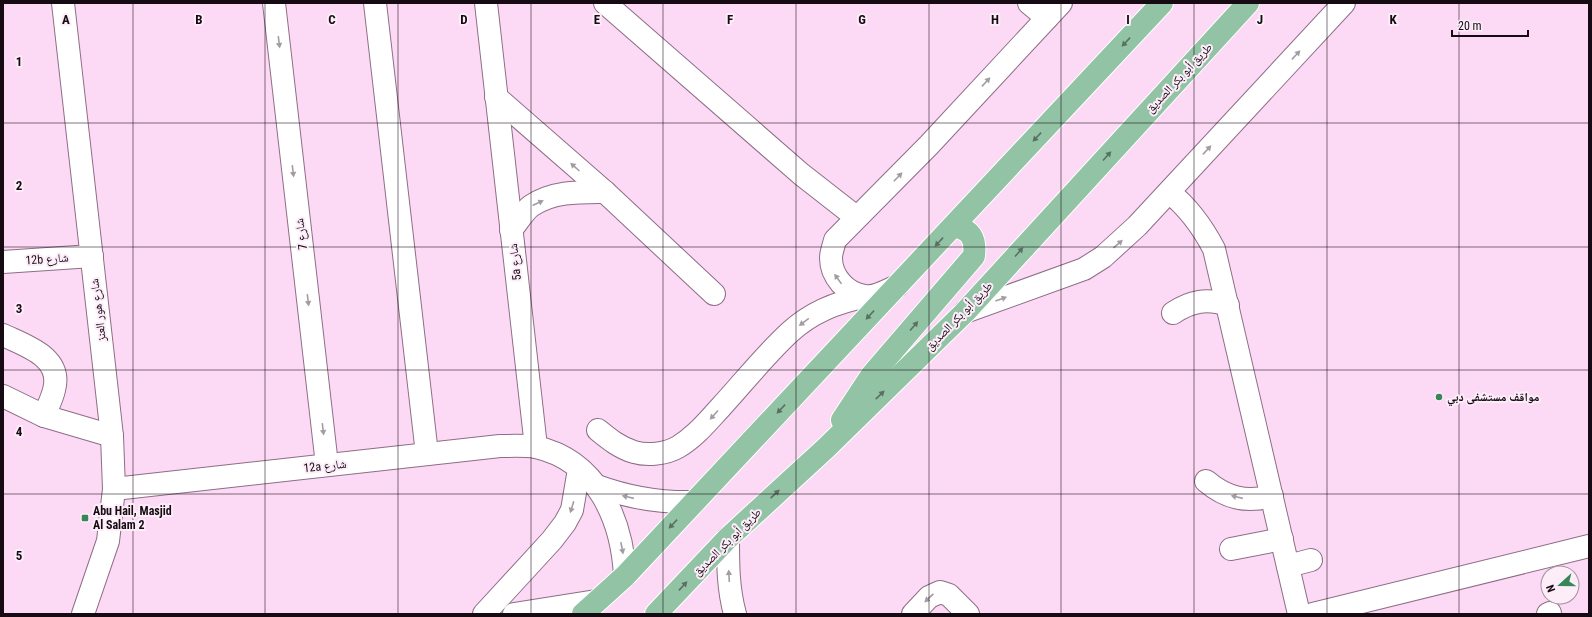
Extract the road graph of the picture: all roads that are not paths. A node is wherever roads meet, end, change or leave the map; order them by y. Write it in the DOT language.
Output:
graph roads {
  1 [pos="63,3"];
  2 [pos="274,3"];
  3 [pos="375,3"];
  4 [pos="486,3"];
  5 [pos="605,3"];
  6 [pos="1029,3"];
  7 [pos="1162,3"];
  8 [pos="1228,3"];
  9 [pos="1248,3"];
  10 [pos="1344,3"];
  11 [pos="1054,10"];
  12 [pos="1188,68"];
  13 [pos="496,97"];
  14 [pos="604,192"];
  15 [pos="1169,192"];
  16 [pos="856,217"];
  17 [pos="954,226"];
  18 [pos="511,230"];
  19 [pos="92,256"];
  20 [pos="3,262"];
  21 [pos="897,286"];
  22 [pos="714,294"];
  23 [pos="865,297"];
  24 [pos="1228,304"];
  25 [pos="965,312"];
  26 [pos="1173,313"];
  27 [pos="3,335"];
  28 [pos="3,396"];
  29 [pos="44,416"];
  30 [pos="598,430"];
  31 [pos="112,436"];
  32 [pos="536,447"];
  33 [pos="826,448"];
  34 [pos="427,454"];
  35 [pos="327,465"];
  36 [pos="580,469"];
  37 [pos="1206,481"];
  38 [pos="597,486"];
  39 [pos="114,489"];
  40 [pos="1272,496"];
  41 [pos="694,502"];
  42 [pos="728,538"];
  43 [pos="1282,539"];
  44 [pos="1589,546"];
  45 [pos="1231,549"];
  46 [pos="1311,560"];
  47 [pos="1288,566"];
  48 [pos="625,576"];
  49 [pos="589,608"];
  50 [pos="1355,609"];
  51 [pos="83,614"];
  52 [pos="484,614"];
  53 [pos="514,614"];
  54 [pos="656,614"];
  55 [pos="735,614"];
  56 [pos="913,614"];
  57 [pos="968,614"];
  58 [pos="1299,614"];
  59 [pos="1313,614"];
  1 -- 19 [label="street, شارع هور العنز"];
  2 -- 35 [label="street, شارع 7, one-way"];
  3 -- 34 [label="street"];
  4 -- 13 [label="street, 5a شارع"];
  5 -- 16 [label="street"];
  6 -- 11 [label="street"];
  7 -- 17 [label="main road, one-way"];
  8 -- 12 [label="main road"];
  9 -- 12 [label="main road, طريق أبو بكر الصديق"];
  15 -- 10 [label="street, one-way"];
  16 -- 11 [label="street, one-way"];
  25 -- 12 [label="main road, طريق أبو بكر الصديق, one-way"];
  14 -- 13 [label="street, one-way"];
  13 -- 18 [label="street, 5a شارع"];
  18 -- 14 [label="street, one-way"];
  14 -- 22 [label="street"];
  15 -- 24 [label="street"];
  25 -- 15 [label="street, one-way"];
  23 -- 16 [label="street, one-way"];
  17 -- 21 [label="main road, one-way"];
  33 -- 17 [label="main road, one-way"];
  18 -- 32 [label="street, 5a شارع"];
  19 -- 20 [label="street, 12b شارع"];
  19 -- 31 [label="street, شارع هور العنز"];
  21 -- 23 [label="street"];
  21 -- 41 [label="main road, one-way"];
  23 -- 30 [label="street, one-way"];
  24 -- 26 [label="street"];
  24 -- 40 [label="street"];
  33 -- 25 [label="main road, طريق أبو بكر الصديق, one-way"];
  27 -- 29 [label="street"];
  28 -- 29 [label="street"];
  29 -- 31 [label="street"];
  31 -- 39 [label="street, شارع هور العنز"];
  32 -- 34 [label="street, 12a شارع"];
  32 -- 36 [label="street"];
  42 -- 33 [label="main road, طريق أبو بكر الصديق, one-way"];
  34 -- 35 [label="street, 12a شارع"];
  35 -- 39 [label="street, 12a شارع"];
  36 -- 38 [label="street"];
  36 -- 52 [label="street, one-way"];
  40 -- 37 [label="street, one-way"];
  41 -- 38 [label="street, one-way"];
  38 -- 48 [label="street, one-way"];
  39 -- 51 [label="street, شارع هور العنز"];
  40 -- 43 [label="street"];
  41 -- 48 [label="main road, one-way"];
  54 -- 42 [label="main road, طريق أبو بكر الصديق, one-way"];
  55 -- 42 [label="street, one-way"];
  43 -- 45 [label="street"];
  43 -- 47 [label="street"];
  44 -- 50 [label="street"];
  46 -- 47 [label="street"];
  47 -- 58 [label="street"];
  48 -- 49 [label="main road"];
  49 -- 53 [label="street"];
  50 -- 59 [label="street"];
  57 -- 56 [label="street, one-way"];
}
